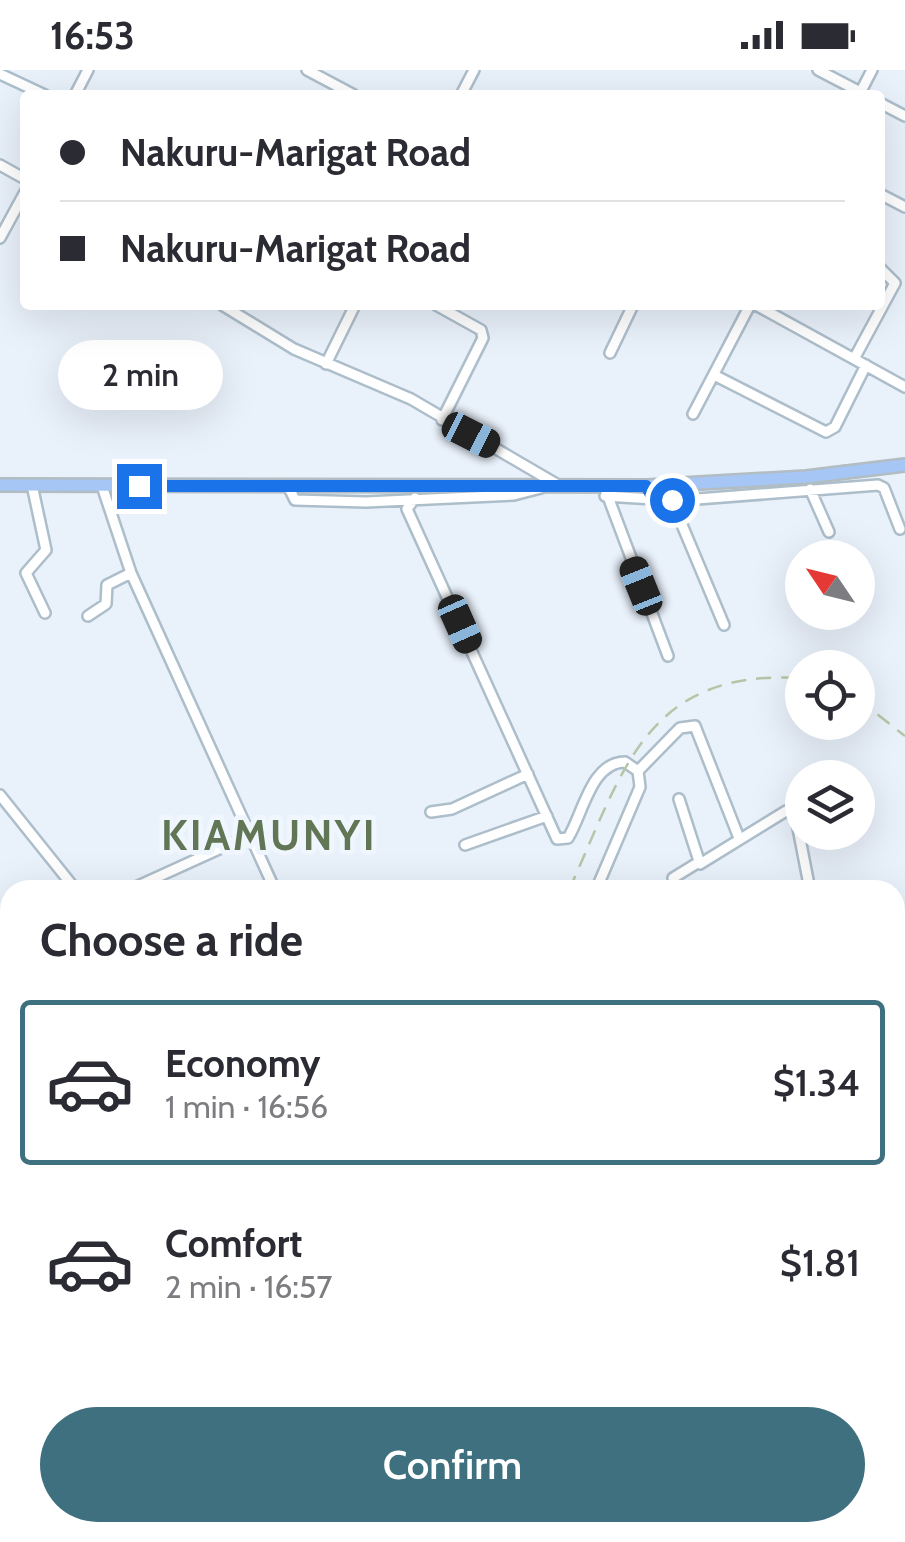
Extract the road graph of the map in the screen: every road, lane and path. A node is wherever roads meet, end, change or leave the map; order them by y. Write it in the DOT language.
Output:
graph roads {
  1 [pos="307,70"];
  2 [pos="818,70"];
  3 [pos="0,74"];
  4 [pos="34,90"];
  5 [pos="345,90"];
  6 [pos="855,90"];
  7 [pos="20,200"];
  8 [pos="2,230"];
  9 [pos="885,273"];
  10 [pos="885,301"];
  11 [pos="231,310"];
  12 [pos="353,310"];
  13 [pos="445,310"];
  14 [pos="631,310"];
  15 [pos="750,310"];
  16 [pos="762,310"];
  17 [pos="880,310"];
  18 [pos="610,353"];
  19 [pos="854,359"];
  20 [pos="326,364"];
  21 [pos="866,365"];
  22 [pos="714,375"];
  23 [pos="905,387"];
  24 [pos="692,414"];
  25 [pos="442,420"];
  26 [pos="905,465"];
  27 [pos="806,477"];
  28 [pos="32,485"];
  29 [pos="0,486"];
  30 [pos="102,486"];
  31 [pos="554,486"];
  32 [pos="646,486"];
  33 [pos="288,488"];
  34 [pos="810,490"];
  35 [pos="604,491"];
  36 [pos="653,498"];
  37 [pos="672,500"];
  38 [pos="405,504"];
  39 [pos="900,529"];
  40 [pos="829,532"];
  41 [pos="131,574"];
  42 [pos="45,612"];
  43 [pos="88,616"];
  44 [pos="724,625"];
  45 [pos="668,656"];
  46 [pos="638,771"];
  47 [pos="528,774"];
  48 [pos="0,795"];
  49 [pos="680,799"];
  50 [pos="431,812"];
  51 [pos="547,816"];
  52 [pos="250,834"];
  53 [pos="739,838"];
  54 [pos="465,846"];
  55 [pos="699,862"];
  56 [pos="672,878"];
  57 [pos="68,880"];
  58 [pos="151,880"];
  59 [pos="271,880"];
  60 [pos="600,880"];
  61 [pos="808,880"];
  1 -- 5 [label="street"];
  2 -- 6 [label="street"];
  3 -- 4 [label="street"];
  7 -- 8 [label="street"];
  9 -- 10 [label="street"];
  11 -- 20 [label="street"];
  12 -- 20 [label="street"];
  13 -- 25 [label="street"];
  14 -- 18 [label="street"];
  15 -- 22 [label="street"];
  16 -- 19 [label="street"];
  17 -- 19 [label="street"];
  19 -- 21 [label="street"];
  20 -- 25 [label="street"];
  21 -- 22 [label="street"];
  21 -- 23 [label="street"];
  22 -- 24 [label="street"];
  25 -- 31 [label="street"];
  26 -- 27 [label="main road"];
  27 -- 32 [label="main road"];
  27 -- 34 [label="street"];
  28 -- 29 [label="main road"];
  28 -- 30 [label="main road"];
  28 -- 42 [label="street"];
  30 -- 33 [label="main road"];
  30 -- 41 [label="street"];
  31 -- 33 [label="main road"];
  31 -- 35 [label="main road"];
  31 -- 38 [label="street"];
  32 -- 35 [label="main road"];
  32 -- 36 [label="street"];
  33 -- 38 [label="street"];
  34 -- 37 [label="street"];
  34 -- 39 [label="street"];
  34 -- 40 [label="street"];
  35 -- 36 [label="street"];
  35 -- 45 [label="street"];
  36 -- 37 [label="street"];
  37 -- 44 [label="street"];
  38 -- 47 [label="street"];
  41 -- 43 [label="street"];
  41 -- 52 [label="street"];
  46 -- 51 [label="street"];
  46 -- 53 [label="street"];
  46 -- 60 [label="street"];
  47 -- 50 [label="street"];
  47 -- 51 [label="street"];
  48 -- 57 [label="street"];
  49 -- 55 [label="street"];
  51 -- 54 [label="street"];
  52 -- 58 [label="street"];
  52 -- 59 [label="street"];
  53 -- 55 [label="street"];
  53 -- 61 [label="street"];
  55 -- 56 [label="street"];
}
